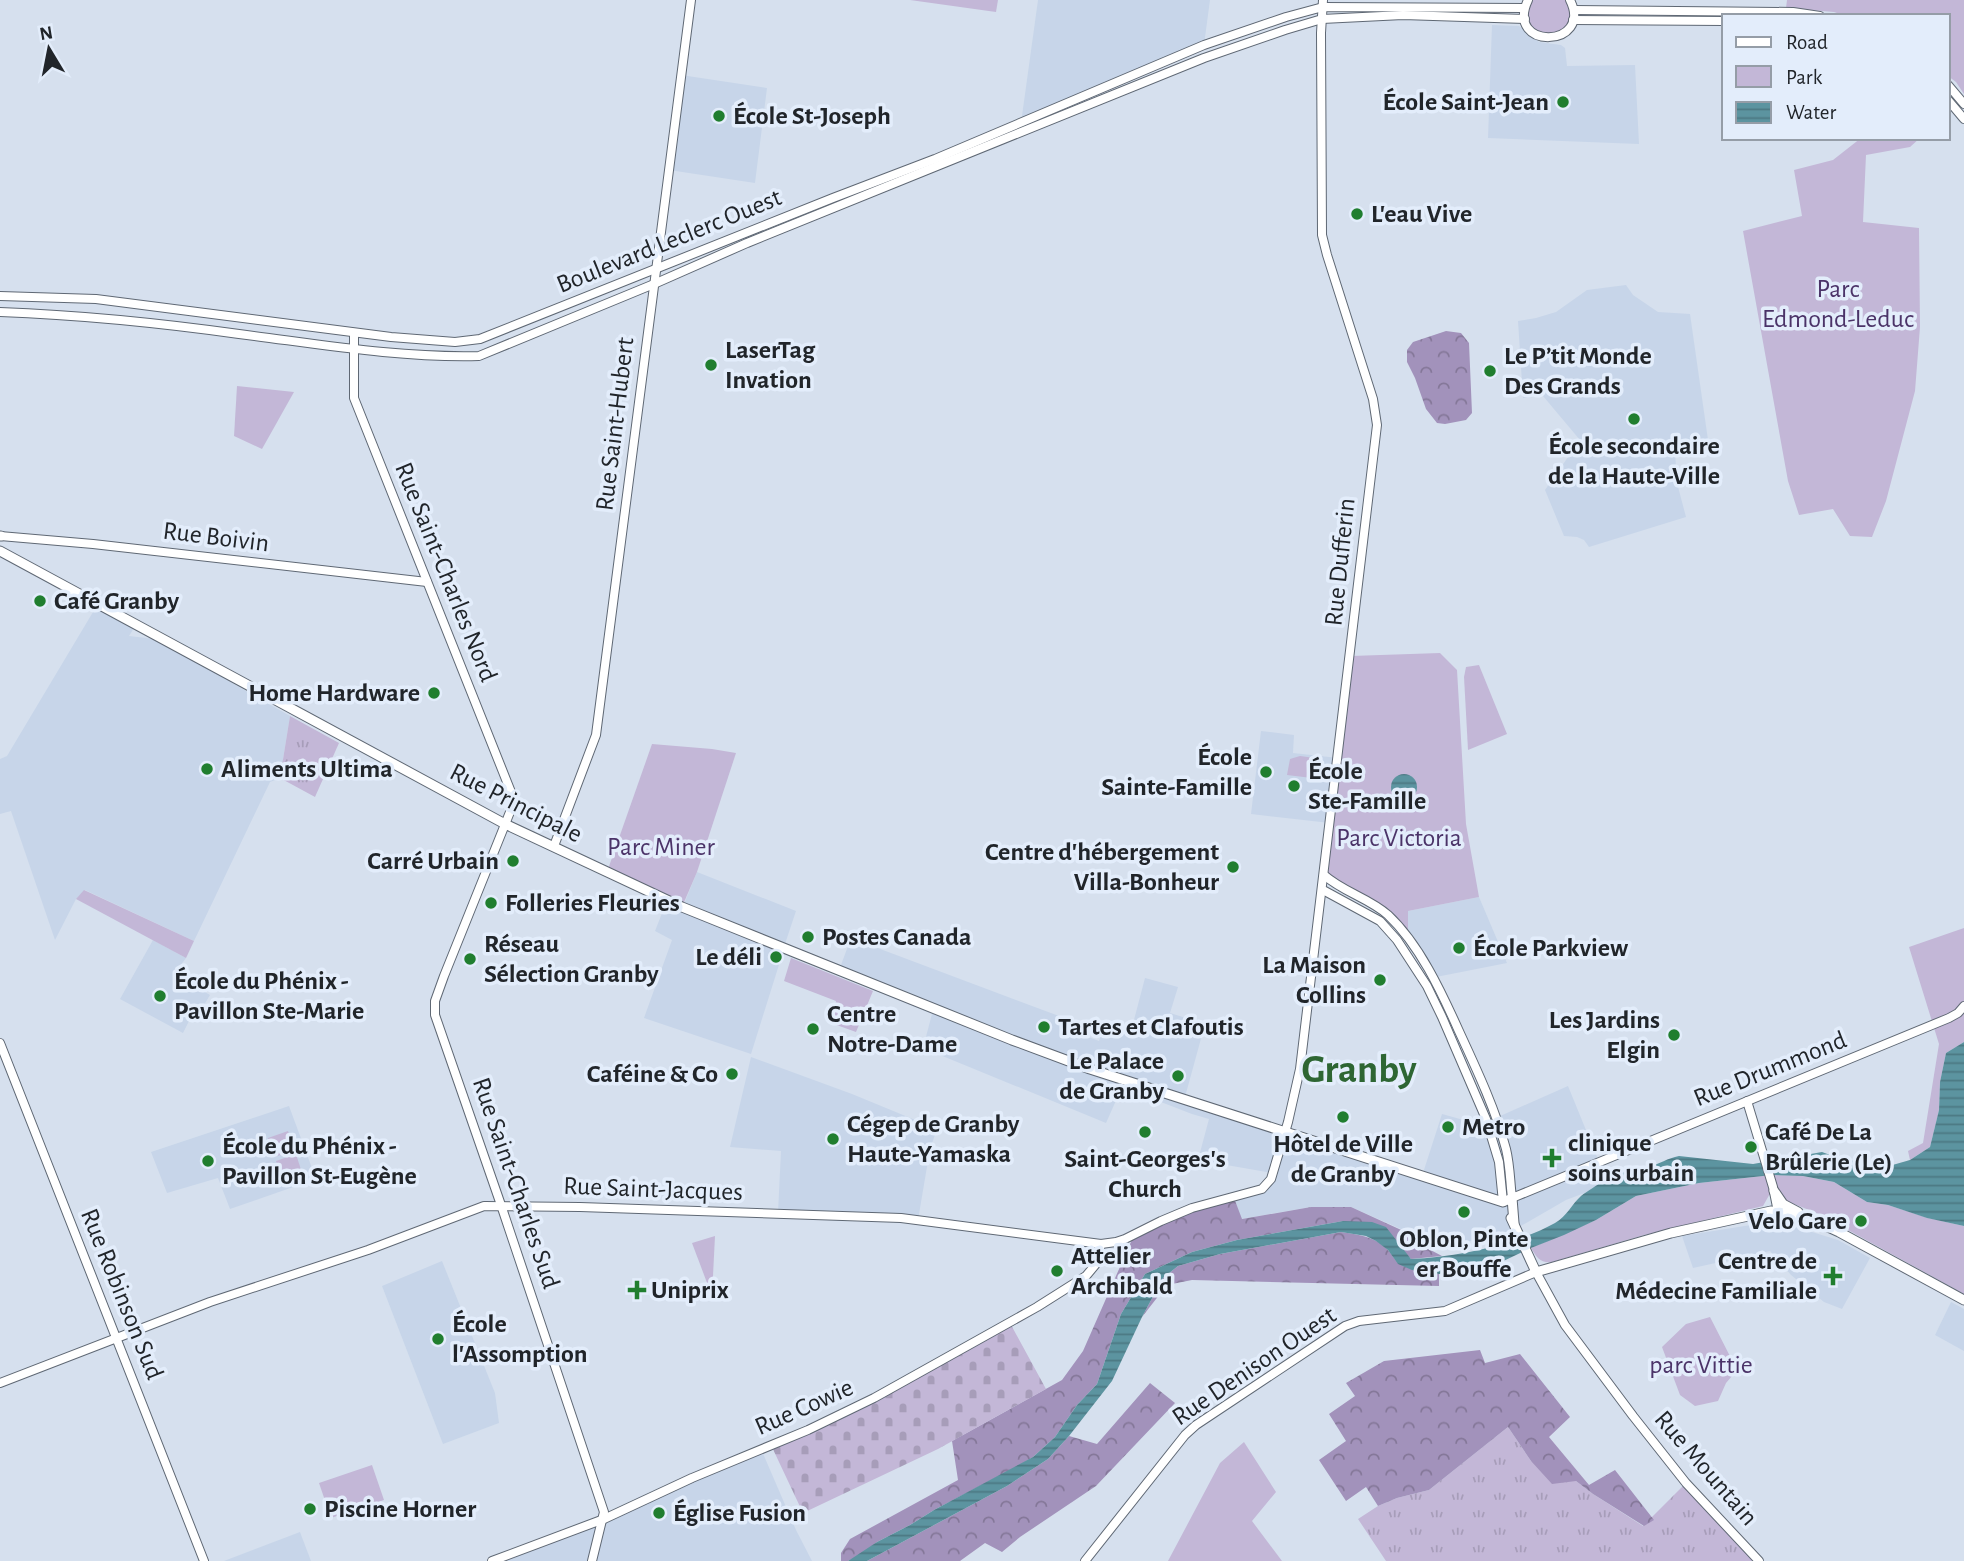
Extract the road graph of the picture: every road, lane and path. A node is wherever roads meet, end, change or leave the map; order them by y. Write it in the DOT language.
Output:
graph roads {
  1 [pos="691,0"];
  2 [pos="1570,0"];
  3 [pos="1323,3"];
  4 [pos="1526,4"];
  5 [pos="1574,10"];
  6 [pos="1793,14"];
  7 [pos="1322,19"];
  8 [pos="1525,19"];
  9 [pos="1573,20"];
  10 [pos="1722,21"];
  11 [pos="1950,87"];
  12 [pos="1950,102"];
  13 [pos="1964,104"];
  14 [pos="1964,119"];
  15 [pos="656,268"];
  16 [pos="654,284"];
  17 [pos="0,296"];
  18 [pos="0,312"];
  19 [pos="354,333"];
  20 [pos="354,349"];
  21 [pos="0,536"];
  22 [pos="0,551"];
  23 [pos="412,570"];
  24 [pos="426,582"];
  25 [pos="505,824"];
  26 [pos="554,846"];
  27 [pos="1324,875"];
  28 [pos="1323,890"];
  29 [pos="1964,1006"];
  30 [pos="0,1043"];
  31 [pos="1746,1101"];
  32 [pos="1285,1132"];
  33 [pos="1773,1189"];
  34 [pos="1507,1200"];
  35 [pos="501,1205"];
  36 [pos="1763,1212"];
  37 [pos="1779,1215"];
  38 [pos="1806,1217"];
  39 [pos="1734,1219"];
  40 [pos="1834,1230"];
  41 [pos="1101,1244"];
  42 [pos="1536,1272"];
  43 [pos="1964,1300"];
  44 [pos="116,1338"];
  45 [pos="0,1382"];
  46 [pos="604,1519"];
  47 [pos="204,1561"];
  48 [pos="492,1561"];
  49 [pos="592,1561"];
  50 [pos="1085,1561"];
  51 [pos="1759,1561"];
  1 -- 15 [label="street, Rue Saint-Hubert"];
  2 -- 5 [label="street"];
  3 -- 4 [label="street, Boulevard Leclerc Ouest"];
  3 -- 7 [label="street, Rue Dufferin"];
  3 -- 15 [label="street, Boulevard Leclerc Ouest"];
  4 -- 8 [label="street"];
  5 -- 6 [label="street"];
  5 -- 9 [label="street"];
  7 -- 8 [label="street, Boulevard Leclerc Ouest"];
  7 -- 16 [label="street, Boulevard Leclerc Ouest"];
  7 -- 27 [label="street, Rue Dufferin"];
  8 -- 9 [label="street"];
  9 -- 10 [label="street"];
  11 -- 13 [label="street"];
  12 -- 14 [label="street"];
  15 -- 16 [label="street, Rue Saint-Hubert"];
  15 -- 19 [label="street, Boulevard Leclerc Ouest"];
  16 -- 20 [label="street, Boulevard Leclerc Ouest"];
  16 -- 26 [label="street, Rue Saint-Hubert"];
  17 -- 19 [label="street, Boulevard Leclerc Ouest"];
  18 -- 20 [label="street, Boulevard Leclerc Ouest"];
  19 -- 20 [label="street, Rue Saint-Charles Nord"];
  20 -- 23 [label="street, Rue Saint-Charles Nord"];
  21 -- 23 [label="street, Rue Boivin"];
  22 -- 25 [label="main road, Rue Principale"];
  23 -- 24 [label="street, Rue Saint-Charles Nord"];
  23 -- 24 [label="street, Rue Boivin"];
  24 -- 25 [label="street, Rue Saint-Charles Nord"];
  25 -- 26 [label="main road, Rue Principale"];
  25 -- 35 [label="street, Rue Saint-Charles Sud"];
  26 -- 32 [label="main road, Rue Principale"];
  27 -- 28 [label="street, Rue Dufferin"];
  27 -- 34 [label="street"];
  28 -- 32 [label="street, Rue Dufferin"];
  28 -- 34 [label="street"];
  29 -- 31 [label="street, Rue Drummond"];
  30 -- 44 [label="street, Rue Robinson Sud"];
  31 -- 33 [label="street"];
  31 -- 34 [label="street, Rue Drummond"];
  32 -- 34 [label="main road, Rue Principale"];
  32 -- 41 [label="street, Rue Saint-Jacques"];
  33 -- 36 [label="main road"];
  33 -- 37 [label="street"];
  33 -- 38 [label="main road"];
  34 -- 42 [label="main road, Rue Mountain"];
  35 -- 41 [label="street, Rue Saint-Jacques"];
  35 -- 44 [label="street, Rue Saint-Jacques"];
  35 -- 46 [label="street, Rue Saint-Charles Sud"];
  36 -- 37 [label="main road"];
  36 -- 39 [label="main road"];
  37 -- 38 [label="main road"];
  37 -- 39 [label="main road"];
  37 -- 40 [label="main road"];
  38 -- 40 [label="main road"];
  39 -- 42 [label="main road"];
  40 -- 43 [label="main road"];
  41 -- 46 [label="street, Rue Cowie"];
  42 -- 50 [label="street, Rue Denison Ouest"];
  42 -- 51 [label="street, Rue Mountain"];
  44 -- 45 [label="street, Rue Saint-Jacques"];
  44 -- 47 [label="street, Rue Robinson Sud"];
  46 -- 48 [label="street, Rue Cowie"];
  46 -- 49 [label="street, Rue Saint-Charles Sud"];
}
